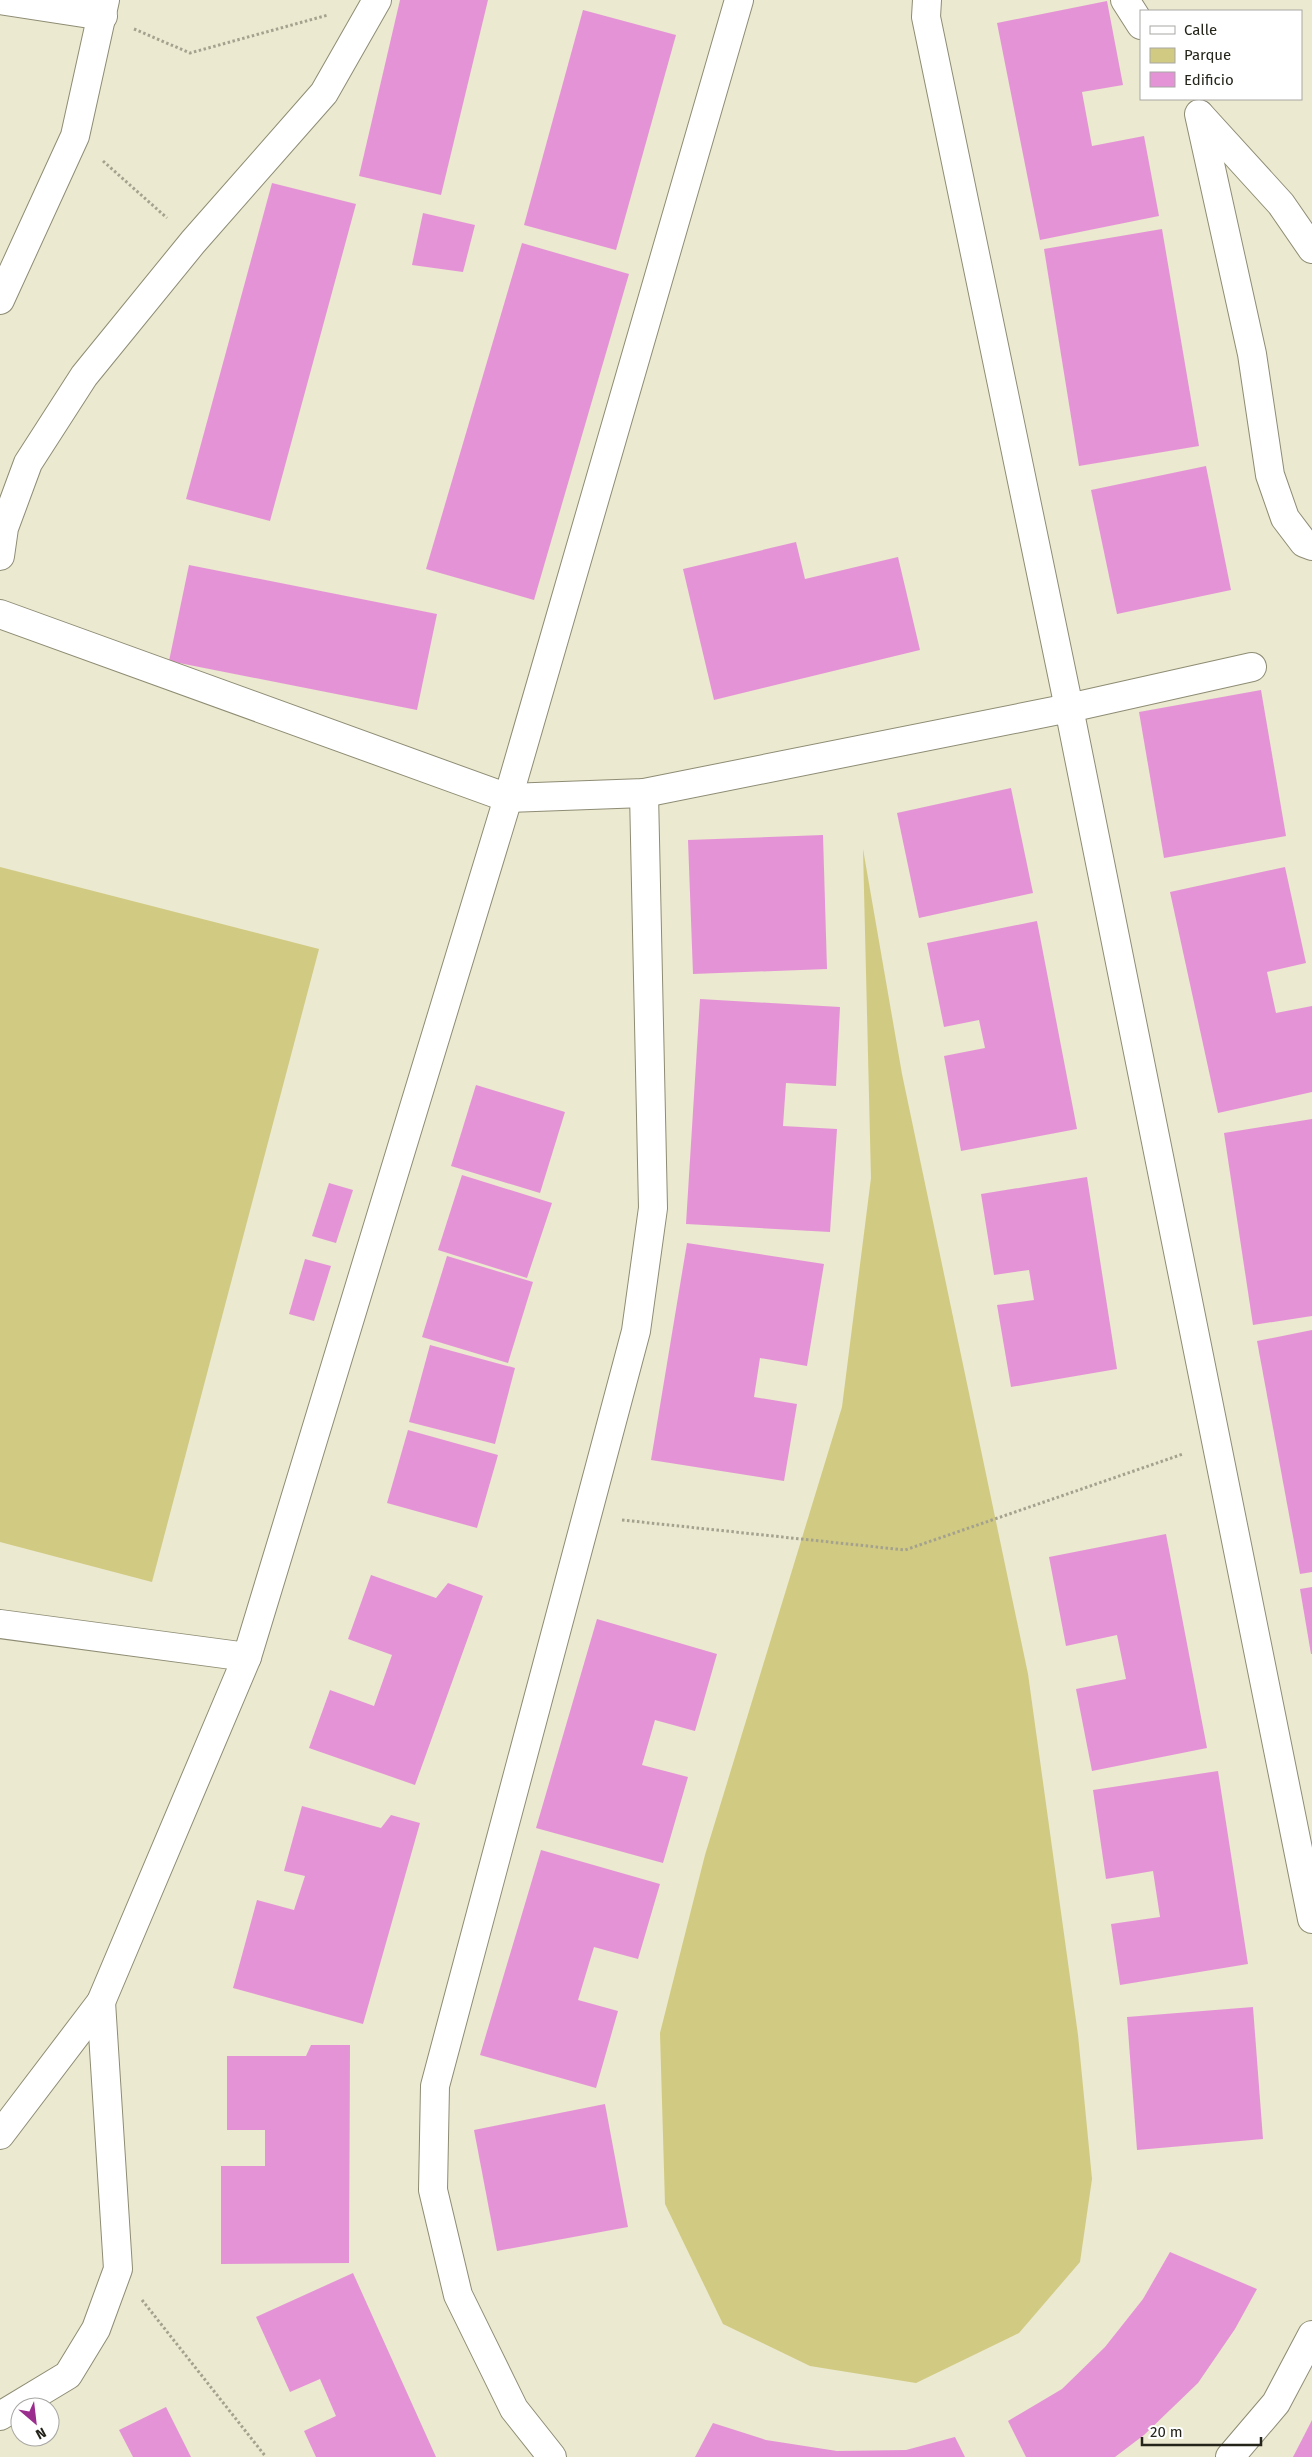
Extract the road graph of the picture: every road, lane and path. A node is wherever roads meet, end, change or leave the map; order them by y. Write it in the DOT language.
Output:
graph roads {
  1 [pos="0,0"];
  2 [pos="739,0"];
  3 [pos="927,0"];
  4 [pos="1125,0"];
  5 [pos="377,1"];
  6 [pos="104,8"];
  7 [pos="1140,23"];
  8 [pos="1194,107"];
  9 [pos="75,136"];
  10 [pos="193,242"];
  11 [pos="1312,249"];
  12 [pos="0,300"];
  13 [pos="2,529"];
  14 [pos="1312,546"];
  15 [pos="0,556"];
  16 [pos="0,614"];
  17 [pos="1252,667"];
  18 [pos="1069,708"];
  19 [pos="644,792"];
  20 [pos="508,798"];
  21 [pos="1216,1442"];
  22 [pos="586,1516"];
  23 [pos="0,1624"];
  24 [pos="247,1657"];
  25 [pos="1312,1919"];
  26 [pos="101,2002"];
  27 [pos="0,2134"];
  28 [pos="118,2269"];
  29 [pos="1312,2335"];
  30 [pos="0,2416"];
  31 [pos="266,2457"];
  32 [pos="552,2457"];
  33 [pos="1230,2457"];
  1 -- 6 [label="street"];
  2 -- 20 [label="street"];
  3 -- 18 [label="street"];
  4 -- 7 [label="street"];
  5 -- 6 [label="path"];
  5 -- 10 [label="street"];
  6 -- 9 [label="street"];
  8 -- 11 [label="street"];
  8 -- 14 [label="street"];
  9 -- 10 [label="path"];
  9 -- 12 [label="street"];
  10 -- 13 [label="street"];
  13 -- 15 [label="street"];
  16 -- 20 [label="street"];
  17 -- 18 [label="street"];
  18 -- 19 [label="street"];
  18 -- 21 [label="street"];
  19 -- 20 [label="street"];
  19 -- 22 [label="street"];
  20 -- 24 [label="street"];
  21 -- 22 [label="path"];
  21 -- 25 [label="street"];
  22 -- 32 [label="street"];
  23 -- 24 [label="street"];
  24 -- 26 [label="street"];
  26 -- 27 [label="street"];
  26 -- 28 [label="street"];
  28 -- 30 [label="street"];
  28 -- 31 [label="path"];
  29 -- 33 [label="street"];
}
